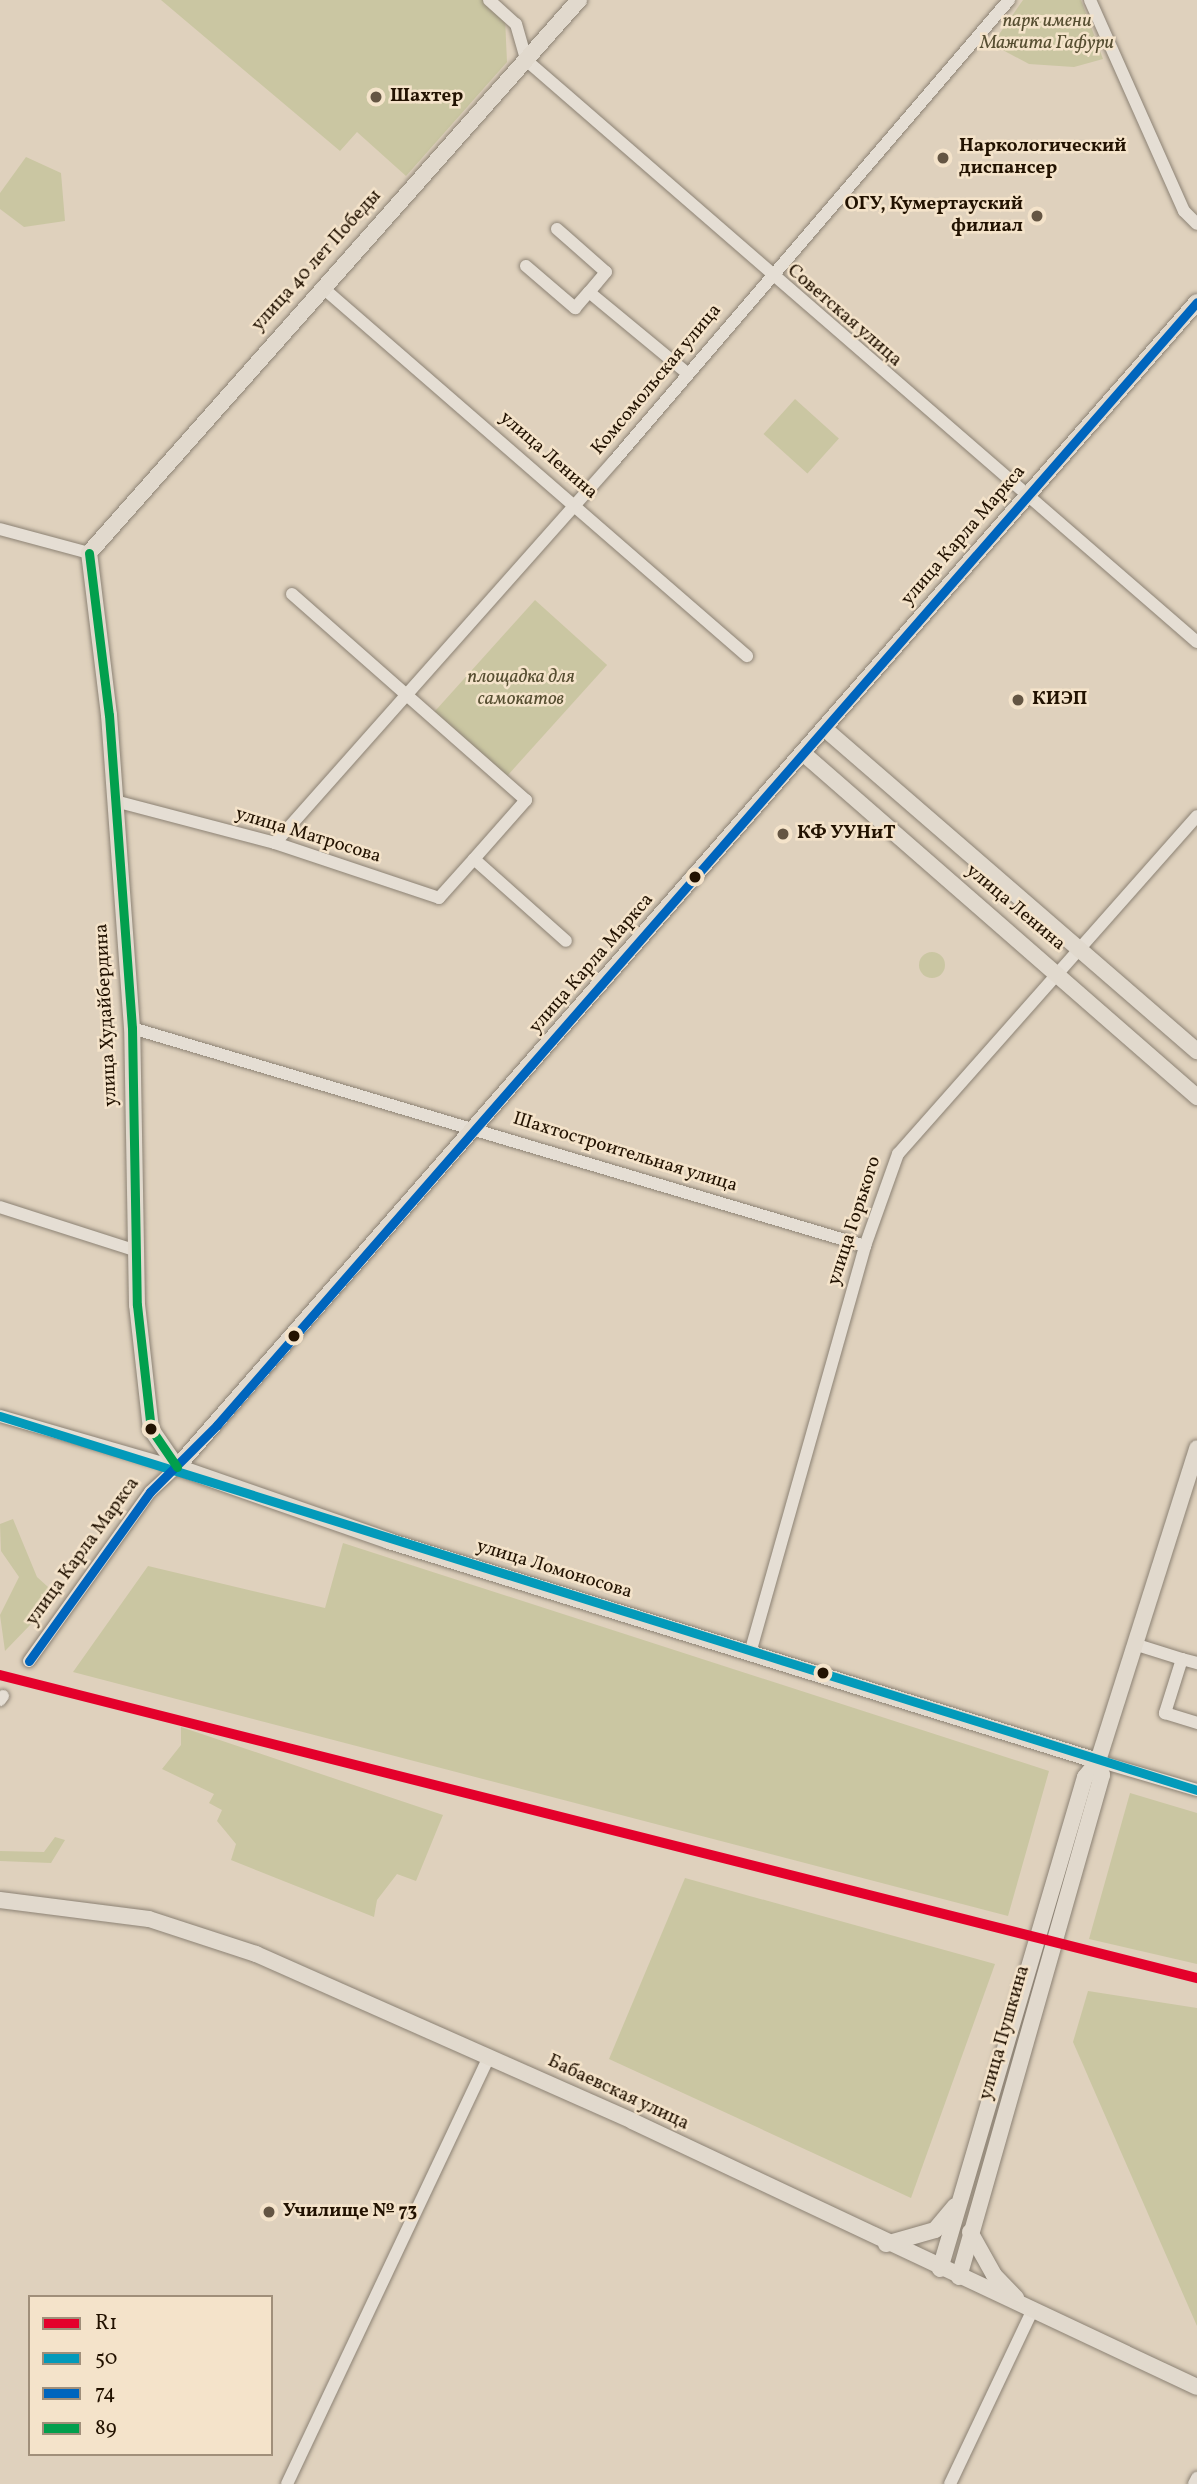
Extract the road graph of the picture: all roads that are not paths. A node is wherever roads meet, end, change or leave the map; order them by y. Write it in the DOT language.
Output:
graph roads {
  1 [pos="489,0"];
  2 [pos="579,0"];
  3 [pos="1009,0"];
  4 [pos="1090,0"];
  5 [pos="526,60"];
  6 [pos="1197,224"];
  7 [pos="557,229"];
  8 [pos="526,266"];
  9 [pos="770,278"];
  10 [pos="322,287"];
  11 [pos="589,292"];
  12 [pos="1197,302"];
  13 [pos="687,373"];
  14 [pos="1026,496"];
  15 [pos="572,506"];
  16 [pos="0,529"];
  17 [pos="89,553"];
  18 [pos="292,594"];
  19 [pos="1197,642"];
  20 [pos="747,656"];
  21 [pos="407,694"];
  22 [pos="825,729"];
  23 [pos="804,754"];
  24 [pos="115,802"];
  25 [pos="1197,816"];
  26 [pos="275,843"];
  27 [pos="474,859"];
  28 [pos="566,941"];
  29 [pos="1079,949"];
  30 [pos="1059,973"];
  31 [pos="132,1028"];
  32 [pos="1197,1051"];
  33 [pos="1197,1097"];
  34 [pos="476,1128"];
  35 [pos="0,1207"];
  36 [pos="865,1246"];
  37 [pos="137,1251"];
  38 [pos="0,1416"];
  39 [pos="1197,1448"];
  40 [pos="177,1467"];
  41 [pos="1134,1644"];
  42 [pos="750,1653"];
  43 [pos="1182,1659"];
  44 [pos="29,1661"];
  45 [pos="1197,1663"];
  46 [pos="1197,1723"];
  47 [pos="1098,1761"];
  48 [pos="1197,1790"];
  49 [pos="0,1900"];
  50 [pos="489,2057"];
  51 [pos="961,2198"];
  52 [pos="970,2232"];
  53 [pos="885,2244"];
  54 [pos="940,2269"];
  55 [pos="959,2277"];
  56 [pos="1032,2311"];
  57 [pos="1197,2387"];
  58 [pos="1197,2478"];
  59 [pos="287,2484"];
  60 [pos="950,2484"];
  61 [pos="1194,2484"];
  1 -- 5 [label="street"];
  2 -- 5 [label="main road, улица 40 лет Победы"];
  3 -- 9 [label="street, Комсомольская улица"];
  4 -- 6 [label="street"];
  5 -- 9 [label="street, Советская улица"];
  5 -- 10 [label="main road, улица 40 лет Победы"];
  7 -- 11 [label="street"];
  8 -- 11 [label="street"];
  9 -- 13 [label="street, Комсомольская улица"];
  9 -- 14 [label="street, Советская улица"];
  10 -- 15 [label="street, улица Ленина"];
  10 -- 17 [label="main road, улица 40 лет Победы"];
  11 -- 13 [label="street"];
  12 -- 14 [label="main road, улица Карла Маркса"];
  13 -- 15 [label="street, Комсомольская улица"];
  14 -- 19 [label="street, Советская улица"];
  14 -- 22 [label="main road, улица Карла Маркса"];
  15 -- 20 [label="street, улица Ленина"];
  15 -- 21 [label="street, Комсомольская улица"];
  16 -- 17 [label="street"];
  17 -- 24 [label="main road, улица Худайбердина"];
  18 -- 21 [label="street"];
  21 -- 26 [label="street, Комсомольская улица"];
  21 -- 27 [label="street, улица Матросова"];
  22 -- 23 [label="main road, улица Карла Маркса"];
  22 -- 29 [label="main road, улица Ленина"];
  23 -- 30 [label="main road, улица Ленина"];
  23 -- 34 [label="main road, улица Карла Маркса"];
  24 -- 26 [label="street, улица Матросова"];
  24 -- 31 [label="main road, улица Худайбердина"];
  25 -- 29 [label="street, улица Горького"];
  26 -- 27 [label="street, улица Матросова"];
  27 -- 28 [label="street"];
  29 -- 30 [label="street, улица Горького"];
  29 -- 32 [label="main road, улица Ленина"];
  30 -- 33 [label="main road, улица Ленина"];
  30 -- 36 [label="street, улица Горького"];
  31 -- 34 [label="street, Шахтостроительная улица"];
  31 -- 37 [label="main road, улица Худайбердина"];
  34 -- 36 [label="street, Шахтостроительная улица"];
  34 -- 40 [label="main road, улица Карла Маркса"];
  35 -- 37 [label="street"];
  36 -- 42 [label="street, улица Горького"];
  37 -- 40 [label="main road, улица Худайбердина"];
  38 -- 40 [label="street, улица Ломоносова"];
  39 -- 41 [label="main road, улица Пушкина"];
  40 -- 42 [label="main road, улица Ломоносова"];
  40 -- 44 [label="street, улица Карла Маркса"];
  41 -- 43 [label="street"];
  41 -- 47 [label="main road, улица Пушкина"];
  42 -- 47 [label="main road, улица Ломоносова"];
  43 -- 45 [label="street"];
  43 -- 46 [label="street"];
  47 -- 48 [label="street"];
  47 -- 51 [label="main road, улица Пушкина"];
  47 -- 52 [label="main road, улица Пушкина"];
  49 -- 50 [label="main road, Бабаевская улица"];
  50 -- 53 [label="main road, Бабаевская улица"];
  50 -- 59 [label="street"];
  51 -- 53 [label="main road"];
  51 -- 54 [label="main road, улица Пушкина"];
  52 -- 55 [label="main road, улица Пушкина"];
  52 -- 56 [label="main road"];
  53 -- 54 [label="main road, Бабаевская улица"];
  54 -- 55 [label="main road, Бабаевская улица"];
  55 -- 56 [label="main road, Бабаевская улица"];
  56 -- 57 [label="main road, Бабаевская улица"];
  56 -- 60 [label="street"];
  58 -- 61 [label="street"];
}
